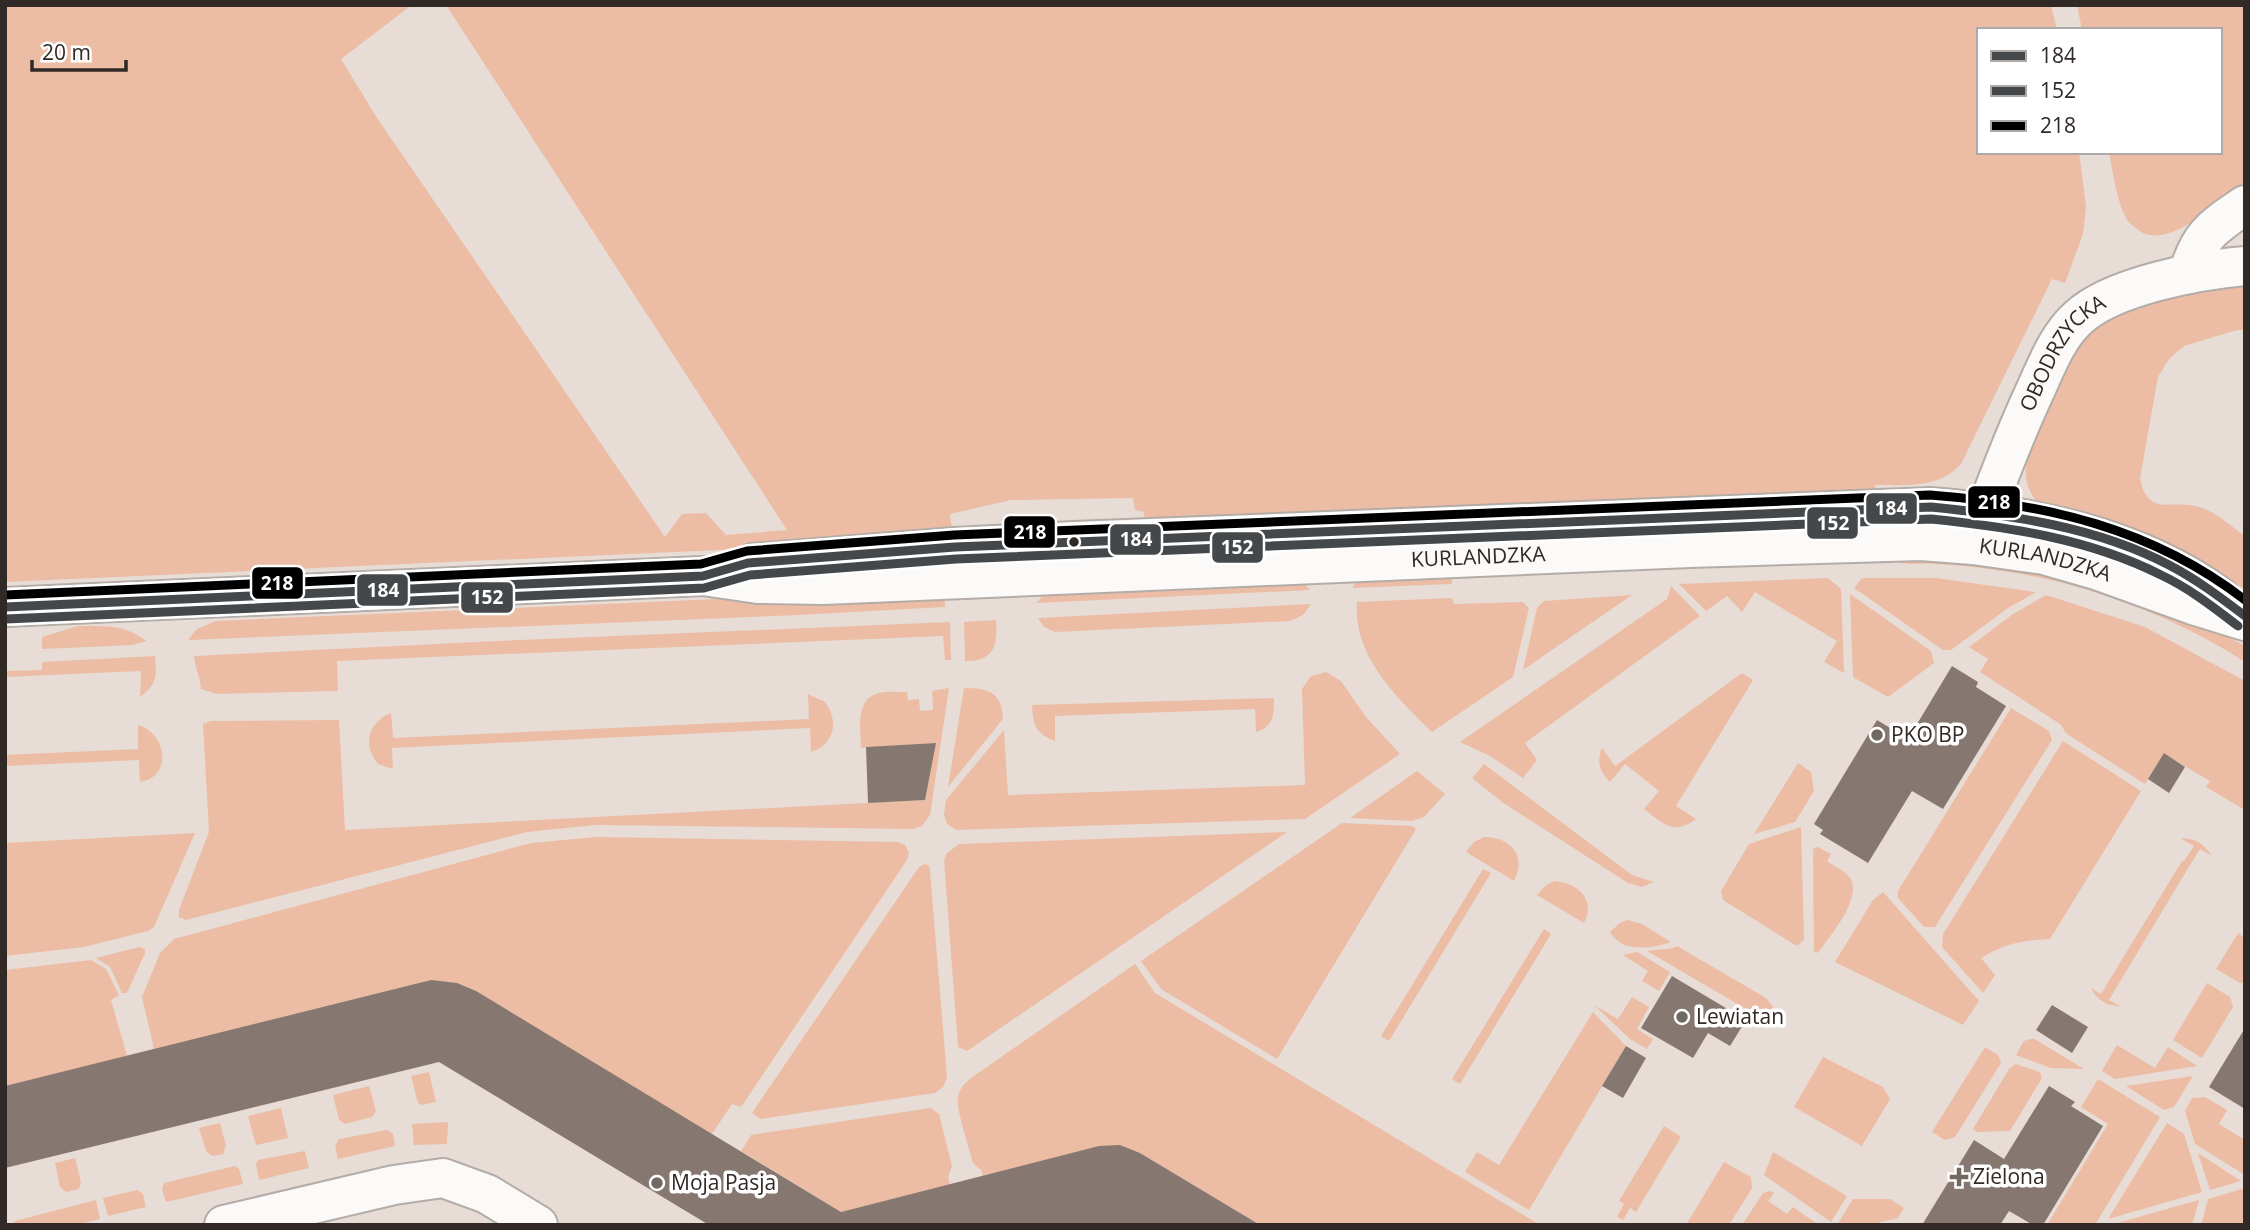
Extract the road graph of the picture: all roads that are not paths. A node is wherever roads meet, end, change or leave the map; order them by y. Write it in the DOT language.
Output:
graph roads {
  1 [pos="2245,205"];
  2 [pos="2245,266"];
  3 [pos="2188,274"];
  4 [pos="1979,528"];
  5 [pos="5,607"];
  6 [pos="2245,618"];
  7 [pos="224,1225"];
  8 [pos="538,1225"];
  1 -- 3 [label="street"];
  2 -- 3 [label="street, OBODRZYCKA"];
  3 -- 4 [label="street, OBODRZYCKA"];
  4 -- 5 [label="street, KURLANDZKA"];
  4 -- 6 [label="street, KURLANDZKA"];
  7 -- 8 [label="street"];
}
